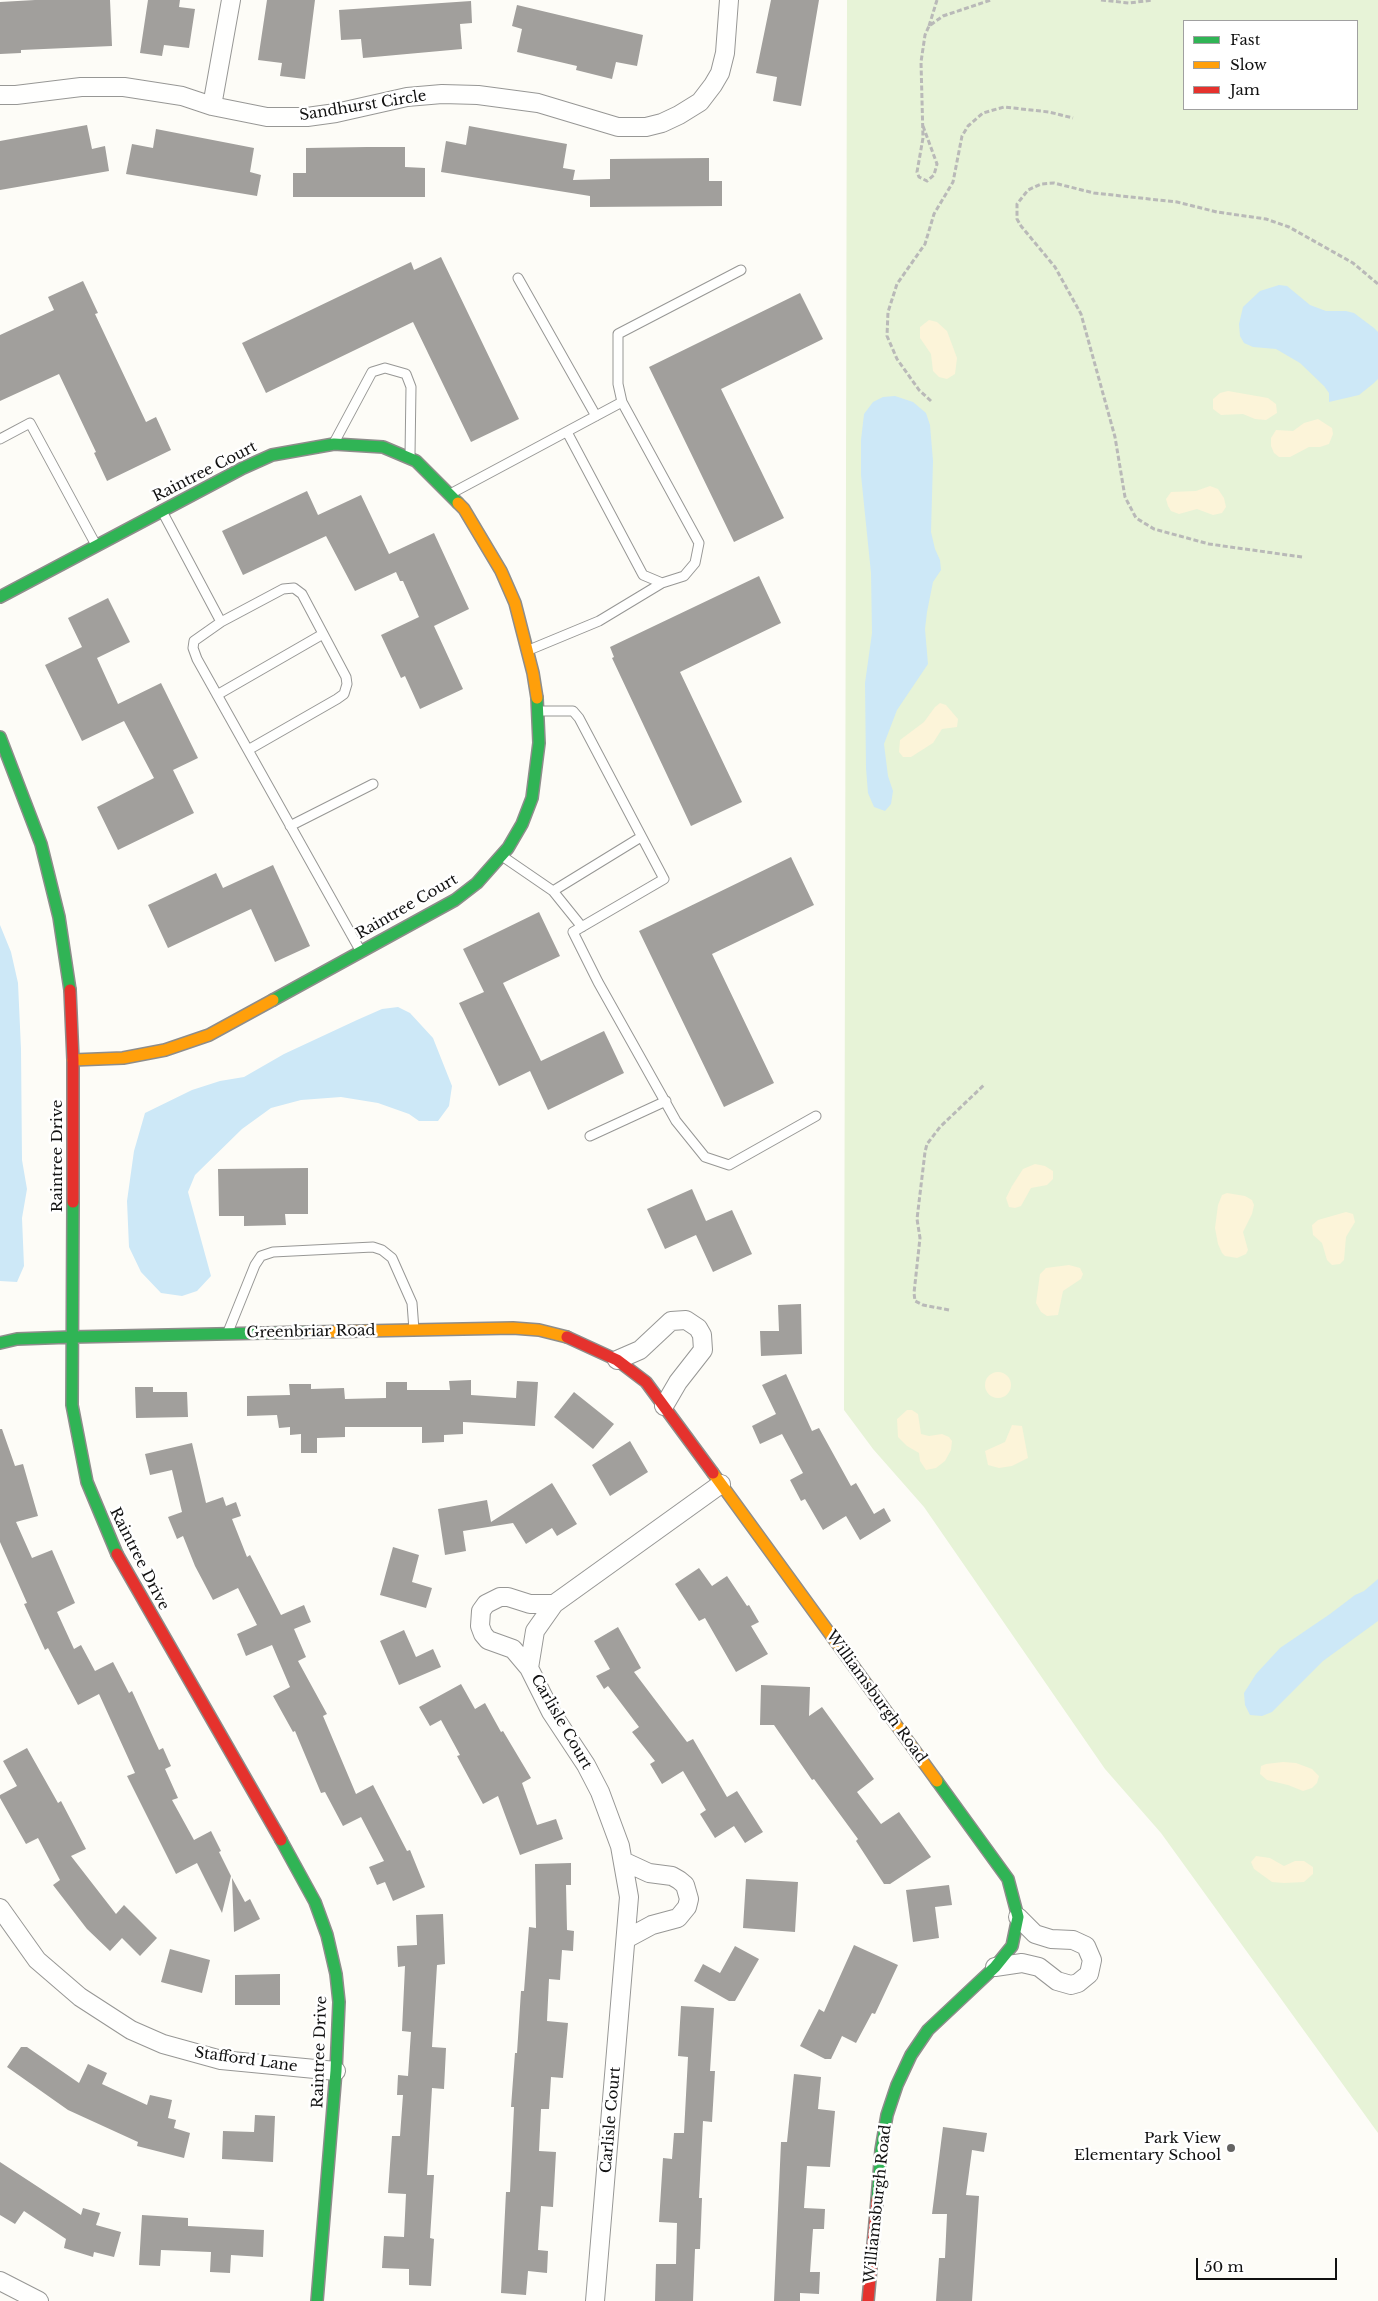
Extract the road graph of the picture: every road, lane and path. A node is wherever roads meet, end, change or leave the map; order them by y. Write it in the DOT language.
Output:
graph roads {
  1 [pos="231,0"];
  2 [pos="729,0"];
  3 [pos="937,0"];
  4 [pos="991,0"];
  5 [pos="1101,0"];
  6 [pos="1153,0"];
  7 [pos="927,30"];
  8 [pos="0,95"];
  9 [pos="212,106"];
  10 [pos="1072,118"];
  11 [pos="923,126"];
  12 [pos="741,270"];
  13 [pos="518,278"];
  14 [pos="1378,284"];
  15 [pos="931,401"];
  16 [pos="622,402"];
  17 [pos="596,416"];
  18 [pos="567,432"];
  19 [pos="0,439"];
  20 [pos="334,444"];
  21 [pos="410,458"];
  22 [pos="450,494"];
  23 [pos="162,511"];
  24 [pos="97,546"];
  25 [pos="1302,557"];
  26 [pos="662,583"];
  27 [pos="0,597"];
  28 [pos="221,622"];
  29 [pos="323,634"];
  30 [pos="528,651"];
  31 [pos="217,695"];
  32 [pos="538,711"];
  33 [pos="0,737"];
  34 [pos="248,750"];
  35 [pos="373,784"];
  36 [pos="290,826"];
  37 [pos="641,836"];
  38 [pos="502,856"];
  39 [pos="553,891"];
  40 [pos="582,927"];
  41 [pos="361,951"];
  42 [pos="73,1060"];
  43 [pos="985,1084"];
  44 [pos="666,1101"];
  45 [pos="816,1116"];
  46 [pos="590,1136"];
  47 [pos="949,1310"];
  48 [pos="414,1330"];
  49 [pos="227,1334"];
  50 [pos="72,1337"];
  51 [pos="0,1343"];
  52 [pos="616,1360"];
  53 [pos="664,1406"];
  54 [pos="721,1484"];
  55 [pos="554,1604"];
  56 [pos="529,1668"];
  57 [pos="622,1861"];
  58 [pos="0,1908"];
  59 [pos="1018,1916"];
  60 [pos="626,1940"];
  61 [pos="995,1966"];
  62 [pos="336,2071"];
  63 [pos="0,2281"];
  64 [pos="39,2301"];
  65 [pos="317,2301"];
  66 [pos="595,2301"];
  67 [pos="868,2301"];
  1 -- 9 [label="street"];
  2 -- 9 [label="street, Sandhurst Circle"];
  3 -- 7 [label="path"];
  4 -- 7 [label="path"];
  5 -- 6 [label="path"];
  7 -- 11 [label="path"];
  8 -- 9 [label="street, Sandhurst Circle"];
  10 -- 15 [label="path"];
  11 -- 11 [label="path"];
  12 -- 16 [label="lane"];
  13 -- 17 [label="lane"];
  14 -- 25 [label="path"];
  16 -- 17 [label="lane"];
  16 -- 26 [label="lane"];
  17 -- 18 [label="lane"];
  18 -- 22 [label="lane"];
  18 -- 26 [label="lane"];
  19 -- 24 [label="lane"];
  20 -- 21 [label="street, Raintree Court"];
  20 -- 21 [label="lane"];
  20 -- 23 [label="street, Raintree Court"];
  21 -- 22 [label="street, Raintree Court"];
  22 -- 30 [label="street, Raintree Court"];
  23 -- 24 [label="street, Raintree Court"];
  23 -- 28 [label="lane"];
  24 -- 27 [label="street, Raintree Court"];
  26 -- 30 [label="lane"];
  28 -- 29 [label="lane"];
  28 -- 31 [label="lane"];
  29 -- 31 [label="lane"];
  29 -- 34 [label="lane"];
  30 -- 32 [label="street, Raintree Court"];
  31 -- 34 [label="lane"];
  32 -- 37 [label="lane"];
  32 -- 38 [label="street, Raintree Court"];
  33 -- 42 [label="street, Raintree Drive"];
  34 -- 36 [label="lane"];
  35 -- 36 [label="lane"];
  36 -- 41 [label="lane"];
  37 -- 39 [label="lane"];
  37 -- 40 [label="lane"];
  38 -- 39 [label="lane"];
  38 -- 41 [label="street, Raintree Court"];
  39 -- 40 [label="lane"];
  40 -- 44 [label="lane"];
  41 -- 42 [label="street, Raintree Court"];
  42 -- 50 [label="street, Raintree Drive"];
  43 -- 47 [label="path"];
  44 -- 45 [label="lane"];
  44 -- 46 [label="lane"];
  48 -- 49 [label="street, Greenbriar Road"];
  48 -- 49 [label="lane"];
  48 -- 52 [label="street, Greenbriar Road"];
  49 -- 50 [label="street, Greenbriar Road"];
  50 -- 51 [label="street, Greenbriar Road"];
  50 -- 62 [label="street, Raintree Drive"];
  52 -- 53 [label="street, Greenbriar Road"];
  52 -- 53 [label="street"];
  53 -- 54 [label="street, Greenbriar Road"];
  54 -- 55 [label="street, Carlisle Court"];
  54 -- 59 [label="street, Williamsburgh Road"];
  55 -- 56 [label="street, Carlisle Court"];
  55 -- 56 [label="street, Carlisle Court"];
  56 -- 57 [label="street, Carlisle Court"];
  57 -- 60 [label="street, Carlisle Court"];
  57 -- 60 [label="street"];
  58 -- 62 [label="street, Stafford Lane"];
  59 -- 61 [label="street, Williamsburgh Road"];
  59 -- 61 [label="street, Williamsburgh Road"];
  60 -- 66 [label="street, Carlisle Court"];
  61 -- 67 [label="street, Williamsburgh Road"];
  62 -- 65 [label="street, Raintree Drive"];
  63 -- 64 [label="street"];
}
